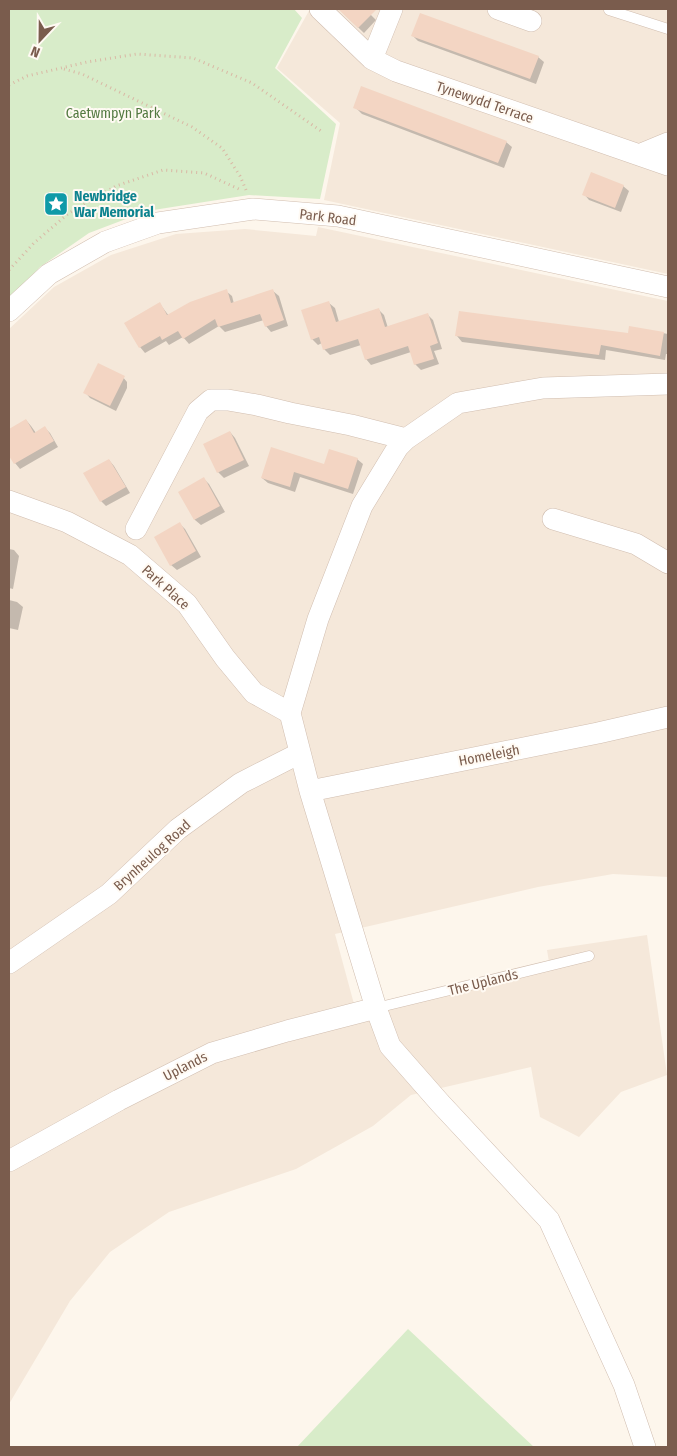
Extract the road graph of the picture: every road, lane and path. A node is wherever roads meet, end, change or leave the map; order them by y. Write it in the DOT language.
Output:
graph roads {
  1 [pos="320,9"];
  2 [pos="392,9"];
  3 [pos="498,9"];
  4 [pos="609,10"];
  5 [pos="531,21"];
  6 [pos="668,29"];
  7 [pos="372,59"];
  8 [pos="61,68"];
  9 [pos="9,84"];
  10 [pos="321,131"];
  11 [pos="668,143"];
  12 [pos="639,155"];
  13 [pos="668,165"];
  14 [pos="9,270"];
  15 [pos="668,288"];
  16 [pos="9,311"];
  17 [pos="668,384"];
  18 [pos="406,439"];
  19 [pos="9,501"];
  20 [pos="553,519"];
  21 [pos="136,528"];
  22 [pos="668,563"];
  23 [pos="290,713"];
  24 [pos="668,717"];
  25 [pos="300,753"];
  26 [pos="310,791"];
  27 [pos="589,956"];
  28 [pos="9,963"];
  29 [pos="376,1008"];
  30 [pos="9,1161"];
  31 [pos="645,1447"];
  1 -- 7 [label="street, Tynewydd Terrace"];
  2 -- 7 [label="street"];
  3 -- 5 [label="street"];
  4 -- 6 [label="lane"];
  7 -- 12 [label="street, Tynewydd Terrace"];
  8 -- 9 [label="path"];
  8 -- 10 [label="path"];
  8 -- 14 [label="path"];
  11 -- 12 [label="street"];
  12 -- 13 [label="street, Tynewydd Terrace"];
  15 -- 16 [label="street, Park Road"];
  17 -- 18 [label="street"];
  18 -- 21 [label="street"];
  18 -- 23 [label="street"];
  19 -- 23 [label="street, Park Place"];
  20 -- 22 [label="street"];
  23 -- 25 [label="street"];
  24 -- 26 [label="street, Homeleigh"];
  25 -- 26 [label="street"];
  25 -- 28 [label="street, Brynheulog Road"];
  26 -- 29 [label="street"];
  27 -- 29 [label="lane, The Uplands"];
  29 -- 30 [label="street, Uplands"];
  29 -- 31 [label="street"];
}
